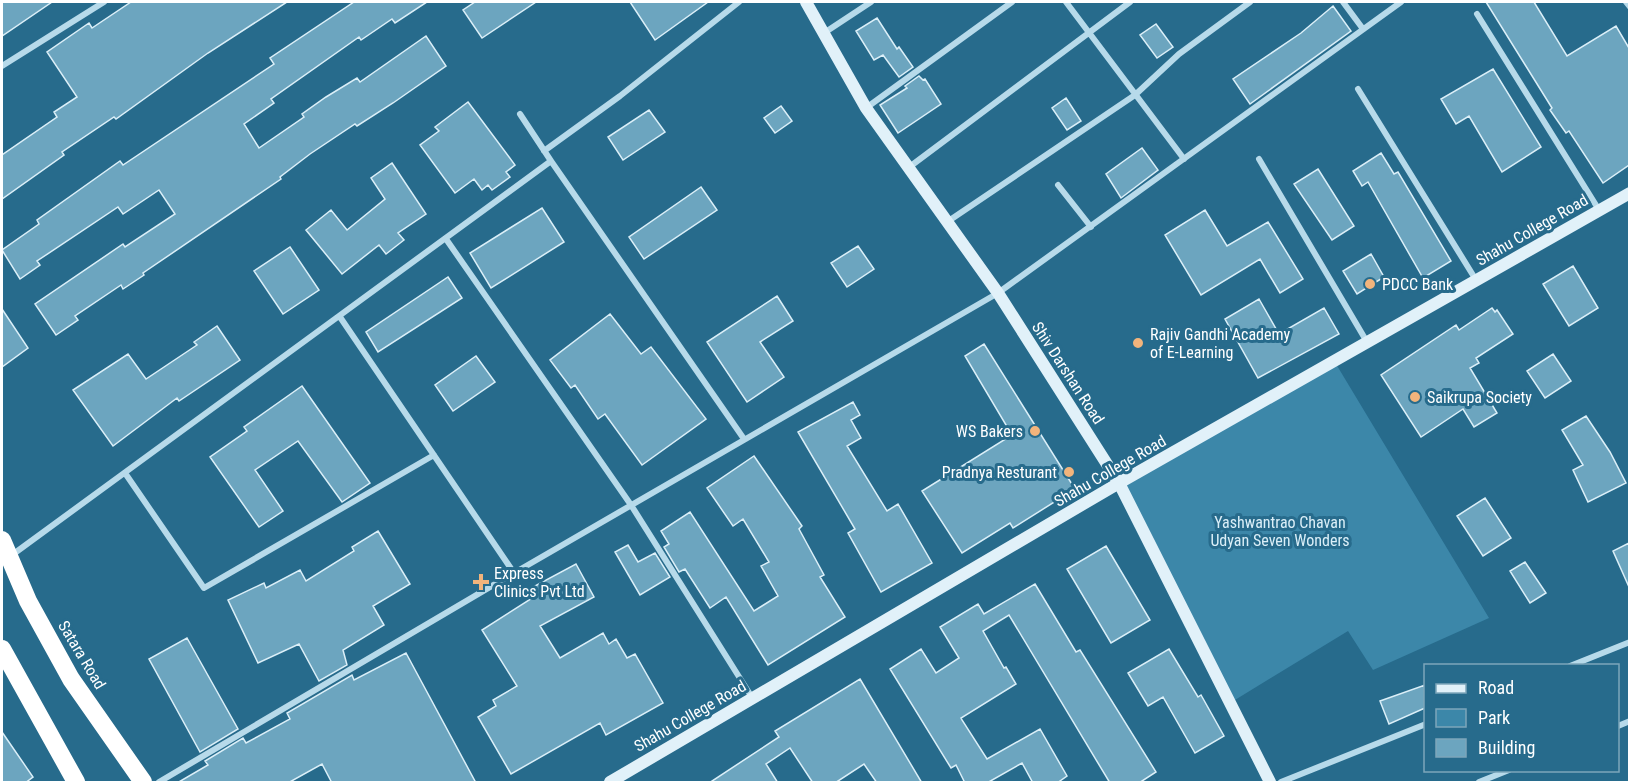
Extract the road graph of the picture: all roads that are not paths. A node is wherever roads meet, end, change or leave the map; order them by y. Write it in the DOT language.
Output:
graph roads {
  1 [pos="104,2"];
  2 [pos="739,2"];
  3 [pos="806,2"];
  4 [pos="871,2"];
  5 [pos="1012,2"];
  6 [pos="1066,2"];
  7 [pos="1130,2"];
  8 [pos="1250,2"];
  9 [pos="1343,2"];
  10 [pos="1401,2"];
  11 [pos="1626,2"];
  12 [pos="1629,7"];
  13 [pos="1477,14"];
  14 [pos="1363,29"];
  15 [pos="1088,33"];
  16 [pos="824,34"];
  17 [pos="2,66"];
  18 [pos="1358,89"];
  19 [pos="1135,95"];
  20 [pos="866,108"];
  21 [pos="520,114"];
  22 [pos="544,151"];
  23 [pos="1184,159"];
  24 [pos="1259,159"];
  25 [pos="551,161"];
  26 [pos="908,168"];
  27 [pos="1058,185"];
  28 [pos="1629,193"];
  29 [pos="1599,210"];
  30 [pos="947,222"];
  31 [pos="1090,227"];
  32 [pos="446,238"];
  33 [pos="1476,280"];
  34 [pos="998,293"];
  35 [pos="340,316"];
  36 [pos="1368,343"];
  37 [pos="744,439"];
  38 [pos="434,455"];
  39 [pos="125,473"];
  40 [pos="1119,483"];
  41 [pos="631,505"];
  42 [pos="5,548"];
  43 [pos="514,573"];
  44 [pos="1629,642"];
  45 [pos="2,649"];
  46 [pos="1575,664"];
  47 [pos="753,699"];
  48 [pos="1424,724"];
  49 [pos="1506,772"];
  50 [pos="75,783"];
  51 [pos="143,783"];
  52 [pos="159,783"];
  53 [pos="610,783"];
  54 [pos="1269,783"];
  55 [pos="1281,783"];
  56 [pos="1479,783"];
  1 -- 17 [label="street"];
  2 -- 22 [label="street"];
  3 -- 16 [label="street, Shiv Darshan Road"];
  4 -- 16 [label="street"];
  5 -- 20 [label="street"];
  6 -- 15 [label="street"];
  7 -- 15 [label="street"];
  8 -- 19 [label="street"];
  9 -- 14 [label="street"];
  10 -- 14 [label="street"];
  11 -- 12 [label="street"];
  13 -- 29 [label="street"];
  14 -- 23 [label="street"];
  15 -- 19 [label="street"];
  15 -- 26 [label="street"];
  16 -- 20 [label="street, Shiv Darshan Road"];
  18 -- 33 [label="street"];
  19 -- 23 [label="street"];
  19 -- 30 [label="street"];
  20 -- 26 [label="street, Shiv Darshan Road"];
  21 -- 22 [label="street"];
  22 -- 25 [label="street"];
  23 -- 31 [label="street"];
  24 -- 36 [label="street"];
  25 -- 32 [label="street"];
  25 -- 37 [label="street"];
  26 -- 30 [label="street, Shiv Darshan Road"];
  27 -- 31 [label="street"];
  28 -- 29 [label="street, Shahu College Road"];
  29 -- 33 [label="street, Shahu College Road"];
  30 -- 34 [label="street, Shiv Darshan Road"];
  31 -- 34 [label="street"];
  32 -- 35 [label="street"];
  32 -- 41 [label="street"];
  33 -- 36 [label="street, Shahu College Road"];
  34 -- 37 [label="street"];
  34 -- 40 [label="street, Shiv Darshan Road"];
  35 -- 38 [label="street"];
  35 -- 39 [label="street"];
  36 -- 40 [label="street, Shahu College Road"];
  37 -- 41 [label="street"];
  38 -- 39 [label="street"];
  38 -- 43 [label="street"];
  39 -- 42 [label="street"];
  40 -- 47 [label="street, Shahu College Road"];
  40 -- 54 [label="street, Shiv Darshan Road"];
  41 -- 43 [label="street"];
  41 -- 47 [label="street"];
  42 -- 51 [label="highway, Satara Road"];
  43 -- 52 [label="street"];
  44 -- 46 [label="street"];
  45 -- 50 [label="highway"];
  47 -- 53 [label="street, Shahu College Road"];
  48 -- 55 [label="street"];
  49 -- 56 [label="street"];
}
